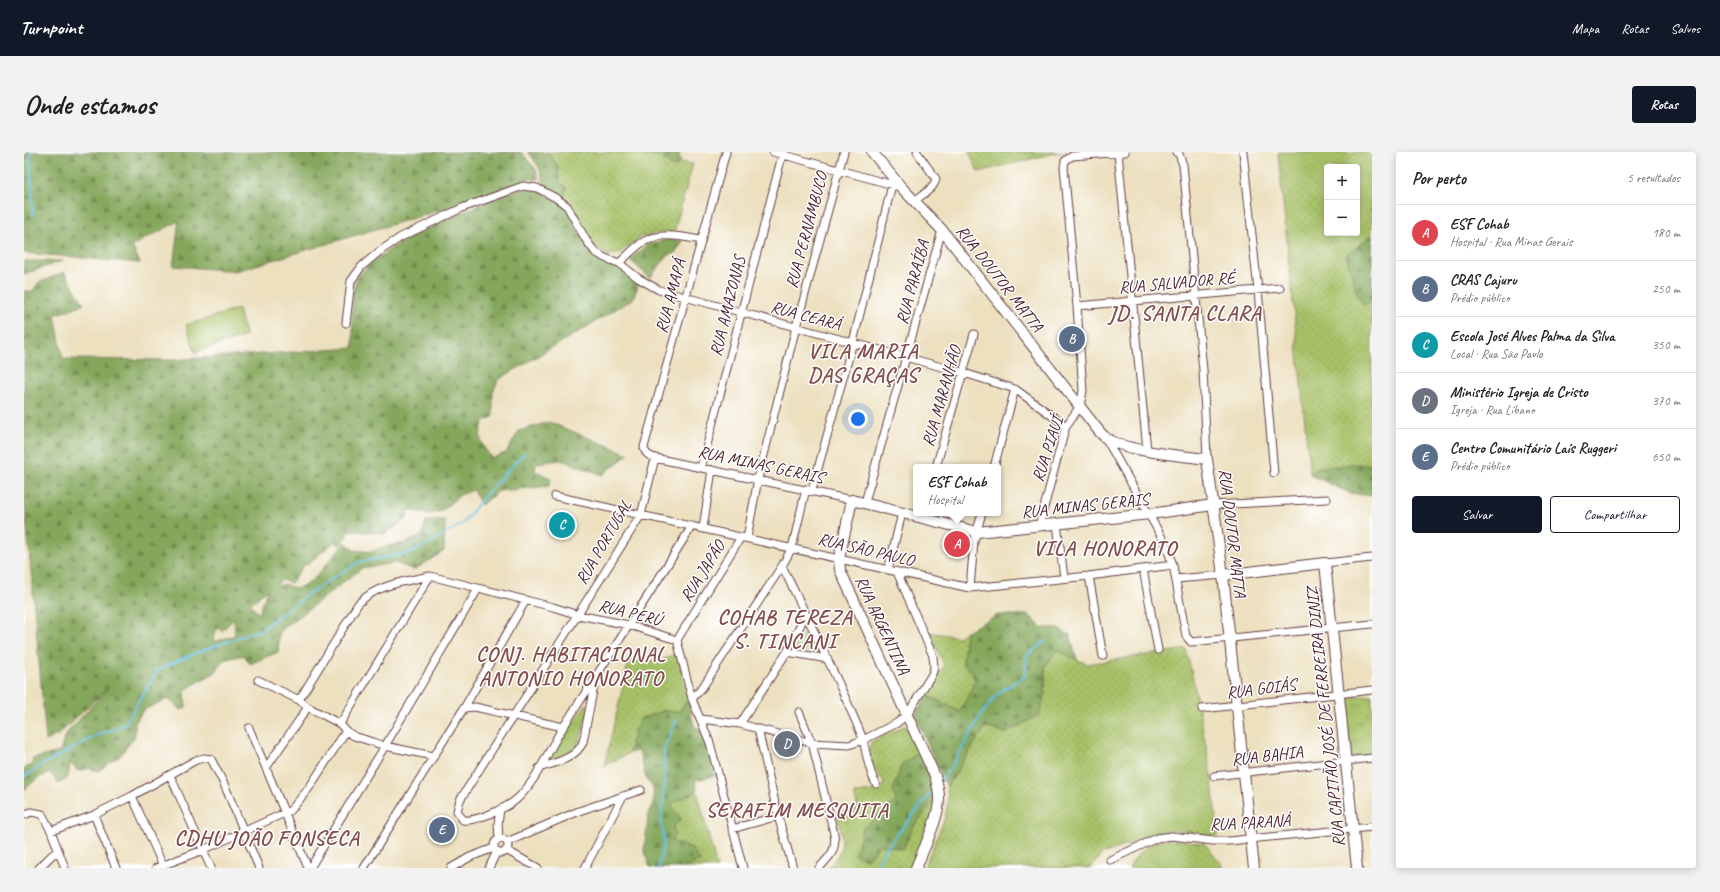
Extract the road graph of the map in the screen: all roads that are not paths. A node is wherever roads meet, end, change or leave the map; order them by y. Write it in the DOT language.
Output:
graph roads {
  1 [pos="726,152"];
  2 [pos="774,152"];
  3 [pos="844,152"];
  4 [pos="872,152"];
  5 [pos="917,152"];
  6 [pos="1118,152"];
  7 [pos="1125,152"];
  8 [pos="1176,152"];
  9 [pos="1243,152"];
  10 [pos="782,153"];
  11 [pos="838,170"];
  12 [pos="896,186"];
  13 [pos="914,201"];
  14 [pos="942,230"];
  15 [pos="701,240"];
  16 [pos="619,263"];
  17 [pos="1280,288"];
  18 [pos="1258,290"];
  19 [pos="1195,295"];
  20 [pos="686,298"];
  21 [pos="1132,300"];
  22 [pos="1077,306"];
  23 [pos="740,312"];
  24 [pos="346,323"];
  25 [pos="796,327"];
  26 [pos="974,334"];
  27 [pos="853,342"];
  28 [pos="907,358"];
  29 [pos="964,373"];
  30 [pos="1015,389"];
  31 [pos="1080,406"];
  32 [pos="1066,426"];
  33 [pos="1106,438"];
  34 [pos="1147,450"];
  35 [pos="655,458"];
  36 [pos="1207,459"];
  37 [pos="937,464"];
  38 [pos="995,464"];
  39 [pos="701,468"];
  40 [pos="712,470"];
  41 [pos="1274,473"];
  42 [pos="758,479"];
  43 [pos="809,490"];
  44 [pos="555,496"];
  45 [pos="1327,499"];
  46 [pos="852,500"];
  47 [pos="865,502"];
  48 [pos="1213,505"];
  49 [pos="902,513"];
  50 [pos="913,514"];
  51 [pos="1150,514"];
  52 [pos="640,515"];
  53 [pos="925,516"];
  54 [pos="981,516"];
  55 [pos="1057,524"];
  56 [pos="692,526"];
  57 [pos="1039,526"];
  58 [pos="703,528"];
  59 [pos="977,532"];
  60 [pos="744,538"];
  61 [pos="792,548"];
  62 [pos="1372,558"];
  63 [pos="840,559"];
  64 [pos="1325,563"];
  65 [pos="1173,565"];
  66 [pos="782,566"];
  67 [pos="1143,569"];
  68 [pos="888,570"];
  69 [pos="897,572"];
  70 [pos="1223,575"];
  71 [pos="430,576"];
  72 [pos="1088,576"];
  73 [pos="1064,578"];
  74 [pos="1176,579"];
  75 [pos="970,588"];
  76 [pos="478,589"];
  77 [pos="526,600"];
  78 [pos="806,614"];
  79 [pos="578,615"];
  80 [pos="1372,624"];
  81 [pos="629,625"];
  82 [pos="1332,627"];
  83 [pos="1229,639"];
  84 [pos="677,640"];
  85 [pos="1158,650"];
  86 [pos="787,652"];
  87 [pos="1103,656"];
  88 [pos="828,659"];
  89 [pos="596,678"];
  90 [pos="258,680"];
  91 [pos="1372,690"];
  92 [pos="1339,694"];
  93 [pos="692,699"];
  94 [pos="298,700"];
  95 [pos="1236,706"];
  96 [pos="308,707"];
  97 [pos="464,708"];
  98 [pos="1202,709"];
  99 [pos="799,712"];
  100 [pos="907,715"];
  101 [pos="513,716"];
  102 [pos="701,719"];
  103 [pos="340,724"];
  104 [pos="740,724"];
  105 [pos="563,727"];
  106 [pos="249,728"];
  107 [pos="758,729"];
  108 [pos="346,731"];
  109 [pos="863,740"];
  110 [pos="812,743"];
  111 [pos="385,746"];
  112 [pos="433,756"];
  113 [pos="1372,758"];
  114 [pos="1346,761"];
  115 [pos="266,768"];
  116 [pos="539,768"];
  117 [pos="1244,773"];
  118 [pos="170,775"];
  119 [pos="1214,776"];
  120 [pos="876,784"];
  121 [pos="641,790"];
  122 [pos="132,796"];
  123 [pos="623,796"];
  124 [pos="500,809"];
  125 [pos="284,814"];
  126 [pos="24,815"];
  127 [pos="94,815"];
  128 [pos="778,816"];
  129 [pos="1372,827"];
  130 [pos="732,829"];
  131 [pos="1353,829"];
  132 [pos="51,831"];
  133 [pos="243,832"];
  134 [pos="499,839"];
  135 [pos="1251,839"];
  136 [pos="507,842"];
  137 [pos="203,850"];
  138 [pos="495,850"];
  139 [pos="506,850"];
  140 [pos="58,851"];
  141 [pos="1110,860"];
  142 [pos="161,867"];
  143 [pos="40,868"];
  144 [pos="65,868"];
  145 [pos="116,868"];
  146 [pos="211,868"];
  147 [pos="259,868"];
  148 [pos="309,868"];
  149 [pos="364,868"];
  150 [pos="451,868"];
  151 [pos="489,868"];
  152 [pos="538,868"];
  153 [pos="585,868"];
  154 [pos="743,868"];
  155 [pos="793,868"];
  156 [pos="819,868"];
  157 [pos="916,868"];
  158 [pos="1254,868"];
  159 [pos="1357,868"];
  1 -- 15 [label="street, RUA AMAPÁ"];
  2 -- 10 [label="street"];
  3 -- 11 [label="street, RUA PERNAMBUCO"];
  4 -- 12 [label="street, RUA DOUTOR MATTA"];
  5 -- 13 [label="street"];
  6 -- 7 [label="street"];
  6 -- 21 [label="street"];
  6 -- 22 [label="street"];
  8 -- 19 [label="street"];
  9 -- 18 [label="street"];
  10 -- 11 [label="street"];
  10 -- 23 [label="street, RUA AMAZONAS"];
  11 -- 12 [label="street"];
  11 -- 25 [label="street, RUA PERNAMBUCO"];
  12 -- 13 [label="street, RUA DOUTOR MATTA"];
  12 -- 27 [label="street"];
  13 -- 14 [label="street, RUA DOUTOR MATTA"];
  14 -- 28 [label="street, RUA PARAÍBA"];
  14 -- 31 [label="street, RUA DOUTOR MATTA"];
  15 -- 16 [label="street"];
  15 -- 20 [label="street, RUA AMAPÁ"];
  16 -- 20 [label="street, RUA CEARÁ"];
  16 -- 24 [label="street, RUA CEARÁ"];
  17 -- 18 [label="street, RUA SALVADOR RÉ"];
  18 -- 19 [label="street, RUA SALVADOR RÉ"];
  18 -- 41 [label="street"];
  19 -- 21 [label="street, RUA SALVADOR RÉ"];
  19 -- 36 [label="street"];
  20 -- 23 [label="street, RUA CEARÁ"];
  20 -- 35 [label="street, RUA AMAPÁ"];
  21 -- 22 [label="street, RUA SALVADOR RÉ"];
  21 -- 34 [label="street"];
  22 -- 31 [label="street"];
  23 -- 25 [label="street, RUA CEARÁ"];
  23 -- 39 [label="street, RUA AMAZONAS"];
  25 -- 27 [label="street, RUA CEARÁ"];
  25 -- 42 [label="street, RUA PERNAMBUCO"];
  26 -- 29 [label="street, RUA MARANHÃO"];
  27 -- 28 [label="street, RUA CEARÁ"];
  27 -- 43 [label="street"];
  28 -- 29 [label="street, RUA CEARÁ"];
  28 -- 47 [label="street, RUA PARAÍBA"];
  29 -- 30 [label="street, RUA CEARÁ"];
  29 -- 37 [label="street, RUA MARANHÃO"];
  30 -- 32 [label="street, RUA CEARÁ"];
  30 -- 38 [label="street"];
  31 -- 32 [label="street, RUA PIAUÍ"];
  31 -- 33 [label="street, RUA DOUTOR MATTA"];
  32 -- 57 [label="street, RUA PIAUÍ"];
  33 -- 34 [label="street, RUA DOUTOR MATTA"];
  33 -- 51 [label="street"];
  34 -- 36 [label="street, RUA DOUTOR MATTA"];
  35 -- 39 [label="street, RUA MINAS GERAIS"];
  35 -- 52 [label="street, RUA PORTUGAL"];
  36 -- 48 [label="street, RUA DOUTOR MATTA"];
  39 -- 40 [label="street, RUA MINAS GERAIS"];
  40 -- 42 [label="street, RUA MINAS GERAIS"];
  40 -- 58 [label="street"];
  42 -- 43 [label="street, RUA MINAS GERAIS"];
  42 -- 60 [label="street, RUA JAPÃO"];
  43 -- 46 [label="street, RUA MINAS GERAIS"];
  43 -- 61 [label="street"];
  44 -- 52 [label="street, RUA SÃO PAULO"];
  45 -- 48 [label="street, RUA MINAS GERAIS"];
  46 -- 47 [label="street, RUA MINAS GERAIS"];
  46 -- 63 [label="street, RUA ARGENTINA"];
  47 -- 49 [label="street, RUA MINAS GERAIS"];
  48 -- 51 [label="street, RUA MINAS GERAIS"];
  48 -- 70 [label="street, RUA DOUTOR MATTA"];
  49 -- 50 [label="street, RUA MINAS GERAIS"];
  49 -- 68 [label="street"];
  51 -- 55 [label="street, RUA MINAS GERAIS"];
  51 -- 65 [label="street"];
  52 -- 56 [label="street, RUA SÃO PAULO"];
  52 -- 79 [label="street, RUA PORTUGAL"];
  53 -- 59 [label="street, RUA MINAS GERAIS"];
  54 -- 59 [label="street"];
  55 -- 57 [label="street, RUA MINAS GERAIS"];
  55 -- 73 [label="street"];
  56 -- 58 [label="street, RUA SÃO PAULO"];
  56 -- 81 [label="street"];
  57 -- 59 [label="street, RUA MINAS GERAIS"];
  58 -- 60 [label="street, RUA SÃO PAULO"];
  59 -- 75 [label="street"];
  60 -- 61 [label="street, RUA SÃO PAULO"];
  60 -- 84 [label="street, RUA JAPÃO"];
  61 -- 63 [label="street, RUA SÃO PAULO"];
  61 -- 66 [label="street"];
  62 -- 64 [label="street"];
  63 -- 68 [label="street, RUA SÃO PAULO"];
  63 -- 100 [label="street, RUA ARGENTINA"];
  64 -- 70 [label="street"];
  64 -- 82 [label="street, RUA CAPITÃO JOSÉ DE FERREIRA DINIZ"];
  65 -- 67 [label="street, RUA SÃO PAULO"];
  65 -- 74 [label="street"];
  66 -- 78 [label="street"];
  66 -- 93 [label="street"];
  67 -- 72 [label="street, RUA SÃO PAULO"];
  67 -- 85 [label="street"];
  68 -- 69 [label="street, RUA SÃO PAULO"];
  69 -- 75 [label="street, RUA SÃO PAULO"];
  69 -- 100 [label="street"];
  70 -- 74 [label="street"];
  70 -- 83 [label="street, RUA DOUTOR MATTA"];
  71 -- 76 [label="street, RUA PERÚ"];
  71 -- 94 [label="street"];
  71 -- 103 [label="street"];
  72 -- 73 [label="street, RUA SÃO PAULO"];
  72 -- 87 [label="street"];
  73 -- 75 [label="street, RUA SÃO PAULO"];
  74 -- 83 [label="street"];
  76 -- 77 [label="street, RUA PERÚ"];
  76 -- 111 [label="street"];
  77 -- 79 [label="street, RUA PERÚ"];
  77 -- 97 [label="street"];
  78 -- 86 [label="street"];
  78 -- 88 [label="street"];
  79 -- 81 [label="street, RUA PERÚ"];
  79 -- 101 [label="street, RUA PORTUGAL"];
  80 -- 82 [label="street"];
  81 -- 84 [label="street, RUA PERÚ"];
  81 -- 89 [label="street"];
  82 -- 83 [label="street"];
  82 -- 92 [label="street, RUA CAPITÃO JOSÉ DE FERREIRA DINIZ"];
  83 -- 95 [label="street, RUA DOUTOR MATTA"];
  84 -- 93 [label="street"];
  86 -- 88 [label="street"];
  86 -- 104 [label="street"];
  88 -- 109 [label="street"];
  89 -- 105 [label="street"];
  89 -- 116 [label="street"];
  90 -- 94 [label="street"];
  91 -- 92 [label="street, RUA GOIÁS"];
  92 -- 95 [label="street, RUA GOIÁS"];
  92 -- 114 [label="street, RUA CAPITÃO JOSÉ DE FERREIRA DINIZ"];
  93 -- 102 [label="street"];
  94 -- 96 [label="street"];
  95 -- 98 [label="street, RUA GOIÁS"];
  95 -- 117 [label="street, RUA DOUTOR MATTA"];
  96 -- 103 [label="street"];
  96 -- 115 [label="street"];
  97 -- 101 [label="street"];
  97 -- 112 [label="street"];
  99 -- 110 [label="street"];
  100 -- 109 [label="street"];
  100 -- 157 [label="street, RUA ARGENTINA"];
  101 -- 105 [label="street"];
  101 -- 124 [label="street, RUA PORTUGAL"];
  102 -- 104 [label="street"];
  102 -- 130 [label="street"];
  103 -- 108 [label="street"];
  104 -- 107 [label="street"];
  105 -- 116 [label="street"];
  106 -- 115 [label="street"];
  107 -- 110 [label="street"];
  107 -- 128 [label="street"];
  108 -- 111 [label="street"];
  108 -- 125 [label="street"];
  109 -- 110 [label="street"];
  109 -- 120 [label="street"];
  110 -- 156 [label="street"];
  111 -- 112 [label="street"];
  111 -- 148 [label="street"];
  112 -- 149 [label="street"];
  113 -- 114 [label="street, RUA BAHIA"];
  114 -- 117 [label="street, RUA BAHIA"];
  114 -- 131 [label="street, RUA CAPITÃO JOSÉ DE FERREIRA DINIZ"];
  115 -- 125 [label="street"];
  116 -- 124 [label="street"];
  117 -- 119 [label="street, RUA BAHIA"];
  117 -- 135 [label="street, RUA DOUTOR MATTA"];
  118 -- 122 [label="street"];
  118 -- 133 [label="street"];
  118 -- 137 [label="street"];
  121 -- 123 [label="street"];
  122 -- 127 [label="street"];
  122 -- 142 [label="street"];
  123 -- 136 [label="street"];
  123 -- 153 [label="street"];
  124 -- 134 [label="street"];
  125 -- 133 [label="street"];
  125 -- 148 [label="street"];
  126 -- 132 [label="street"];
  127 -- 132 [label="street"];
  127 -- 145 [label="street"];
  128 -- 130 [label="street"];
  128 -- 155 [label="street"];
  129 -- 131 [label="street, RUA PARANÁ"];
  130 -- 154 [label="street"];
  131 -- 135 [label="street, RUA PARANÁ"];
  131 -- 159 [label="street, RUA CAPITÃO JOSÉ DE FERREIRA DINIZ"];
  132 -- 140 [label="street"];
  133 -- 137 [label="street"];
  133 -- 147 [label="street"];
  134 -- 136 [label="street"];
  134 -- 138 [label="street"];
  135 -- 141 [label="street, RUA PARANÁ"];
  135 -- 158 [label="street, RUA DOUTOR MATTA"];
  136 -- 139 [label="street"];
  137 -- 142 [label="street"];
  137 -- 146 [label="street"];
  138 -- 139 [label="street"];
  138 -- 150 [label="street"];
  138 -- 151 [label="street"];
  139 -- 152 [label="street"];
  140 -- 143 [label="street"];
  140 -- 144 [label="street"];
}
